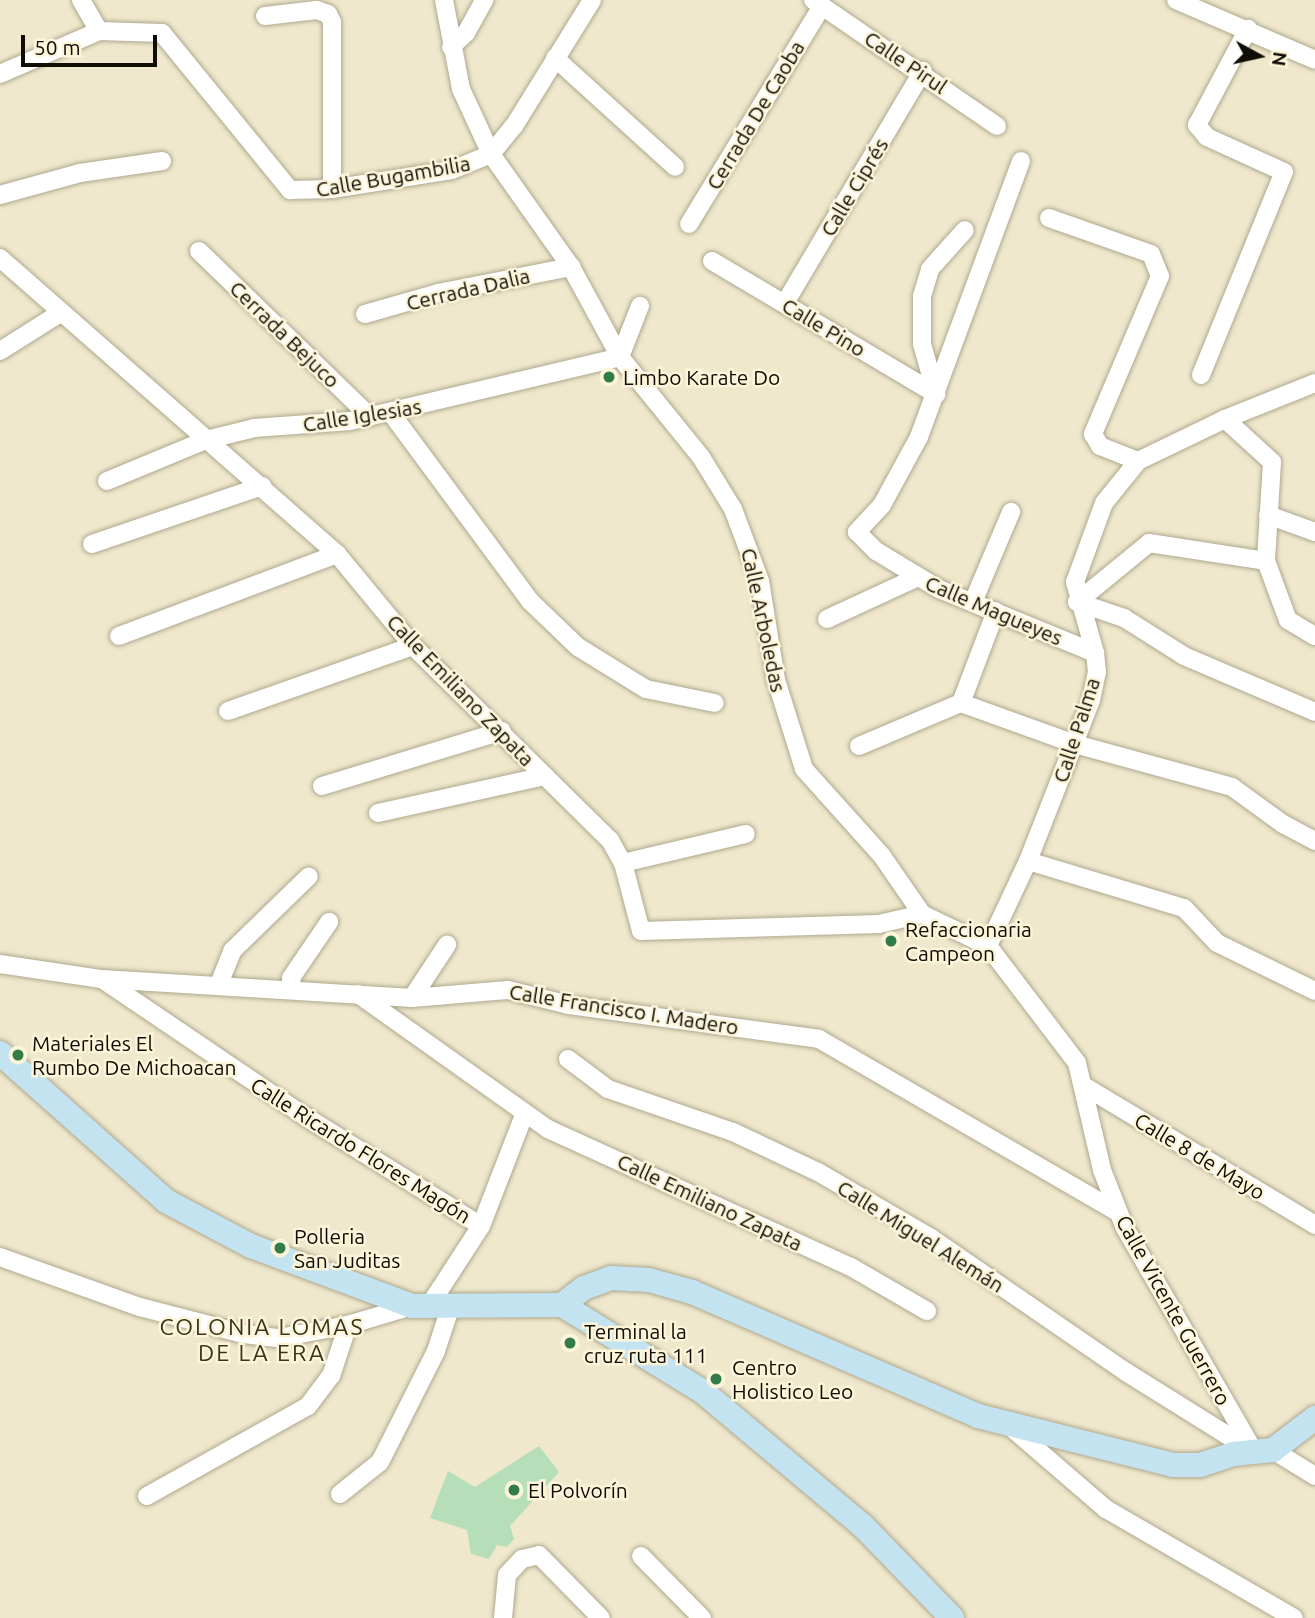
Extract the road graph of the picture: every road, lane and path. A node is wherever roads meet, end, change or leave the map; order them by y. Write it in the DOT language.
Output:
graph roads {
  1 [pos="81,0"];
  2 [pos="444,0"];
  3 [pos="485,0"];
  4 [pos="592,0"];
  5 [pos="1176,0"];
  6 [pos="817,3"];
  7 [pos="265,16"];
  8 [pos="1248,29"];
  9 [pos="99,31"];
  10 [pos="451,47"];
  11 [pos="555,58"];
  12 [pos="1315,60"];
  13 [pos="923,71"];
  14 [pos="0,74"];
  15 [pos="997,126"];
  16 [pos="491,154"];
  17 [pos="162,161"];
  18 [pos="1021,161"];
  19 [pos="675,167"];
  20 [pos="332,189"];
  21 [pos="0,195"];
  22 [pos="1049,218"];
  23 [pos="689,224"];
  24 [pos="965,230"];
  25 [pos="200,251"];
  26 [pos="0,258"];
  27 [pos="712,261"];
  28 [pos="571,267"];
  29 [pos="785,303"];
  30 [pos="640,306"];
  31 [pos="60,313"];
  32 [pos="365,314"];
  33 [pos="0,351"];
  34 [pos="620,357"];
  35 [pos="1201,375"];
  36 [pos="1312,389"];
  37 [pos="936,394"];
  38 [pos="391,412"];
  39 [pos="370,416"];
  40 [pos="1225,419"];
  41 [pos="206,440"];
  42 [pos="1138,461"];
  43 [pos="107,481"];
  44 [pos="262,485"];
  45 [pos="1011,512"];
  46 [pos="1268,515"];
  47 [pos="1315,532"];
  48 [pos="92,544"];
  49 [pos="337,554"];
  50 [pos="1266,561"];
  51 [pos="918,577"];
  52 [pos="973,601"];
  53 [pos="1077,602"];
  54 [pos="996,611"];
  55 [pos="827,619"];
  56 [pos="119,636"];
  57 [pos="1315,636"];
  58 [pos="413,646"];
  59 [pos="1095,653"];
  60 [pos="715,703"];
  61 [pos="961,703"];
  62 [pos="228,711"];
  63 [pos="1315,712"];
  64 [pos="502,731"];
  65 [pos="1075,744"];
  66 [pos="859,746"];
  67 [pos="545,776"];
  68 [pos="322,786"];
  69 [pos="378,813"];
  70 [pos="746,834"];
  71 [pos="1315,841"];
  72 [pos="1028,860"];
  73 [pos="623,863"];
  74 [pos="309,876"];
  75 [pos="922,914"];
  76 [pos="329,922"];
  77 [pos="447,944"];
  78 [pos="988,946"];
  79 [pos="0,964"];
  80 [pos="102,979"];
  81 [pos="219,984"];
  82 [pos="292,989"];
  83 [pos="1315,991"];
  84 [pos="358,994"];
  85 [pos="412,998"];
  86 [pos="0,1053"];
  87 [pos="568,1059"];
  88 [pos="1084,1086"];
  89 [pos="524,1115"];
  90 [pos="1118,1212"];
  91 [pos="1315,1225"];
  92 [pos="481,1226"];
  93 [pos="0,1257"];
  94 [pos="562,1305"];
  95 [pos="431,1306"];
  96 [pos="927,1311"];
  97 [pos="348,1325"];
  98 [pos="1315,1418"];
  99 [pos="1012,1427"];
  100 [pos="1263,1451"];
  101 [pos="1315,1476"];
  102 [pos="340,1494"];
  103 [pos="147,1496"];
  104 [pos="641,1556"];
  105 [pos="503,1618"];
  106 [pos="601,1618"];
  107 [pos="702,1618"];
  108 [pos="952,1618"];
  109 [pos="1294,1618"];
  1 -- 9 [label="street"];
  2 -- 10 [label="street, Calle Arboledas"];
  3 -- 10 [label="street"];
  4 -- 11 [label="street"];
  5 -- 8 [label="street"];
  6 -- 13 [label="street, Calle Pirul"];
  6 -- 23 [label="street, Cerrada De Caoba"];
  7 -- 20 [label="street"];
  8 -- 12 [label="street"];
  8 -- 35 [label="street"];
  9 -- 14 [label="street, Calle Bugambilia"];
  9 -- 20 [label="street, Calle Bugambilia"];
  10 -- 16 [label="street, Calle Arboledas"];
  11 -- 16 [label="street"];
  11 -- 19 [label="street"];
  13 -- 15 [label="street, Calle Pirul"];
  13 -- 29 [label="street, Calle Ciprés"];
  16 -- 20 [label="street, Calle Bugambilia"];
  16 -- 28 [label="street, Calle Arboledas"];
  17 -- 21 [label="street"];
  18 -- 37 [label="street, Calle Magueyes"];
  22 -- 42 [label="street"];
  24 -- 37 [label="street"];
  25 -- 39 [label="street, Cerrada Bejuco"];
  26 -- 31 [label="street, Calle Emiliano Zapata"];
  27 -- 29 [label="street, Calle Pino"];
  28 -- 32 [label="street, Cerrada Dalia"];
  28 -- 34 [label="street, Calle Arboledas"];
  29 -- 37 [label="street, Calle Pino"];
  30 -- 34 [label="street"];
  31 -- 33 [label="street"];
  31 -- 41 [label="street, Calle Emiliano Zapata"];
  34 -- 38 [label="street, Calle Iglesias"];
  34 -- 75 [label="street, Calle Arboledas"];
  36 -- 40 [label="street, Calle Palma"];
  37 -- 51 [label="street, Calle Magueyes"];
  38 -- 39 [label="street, Calle Iglesias"];
  38 -- 60 [label="street"];
  39 -- 41 [label="street, Calle Iglesias"];
  40 -- 42 [label="street, Calle Palma"];
  40 -- 46 [label="street"];
  41 -- 43 [label="street, Calle Iglesias"];
  41 -- 44 [label="street, Calle Emiliano Zapata"];
  42 -- 53 [label="street, Calle Palma"];
  44 -- 48 [label="street"];
  44 -- 49 [label="street, Calle Emiliano Zapata"];
  45 -- 52 [label="street"];
  46 -- 47 [label="street"];
  46 -- 50 [label="street"];
  49 -- 56 [label="street"];
  49 -- 58 [label="street, Calle Emiliano Zapata"];
  50 -- 53 [label="street"];
  50 -- 57 [label="street"];
  51 -- 52 [label="street, Calle Magueyes"];
  51 -- 55 [label="street"];
  52 -- 54 [label="street, Calle Magueyes"];
  53 -- 59 [label="street, Calle Palma"];
  53 -- 63 [label="street"];
  54 -- 59 [label="street, Calle Magueyes"];
  54 -- 61 [label="street"];
  58 -- 62 [label="street"];
  58 -- 64 [label="street, Calle Emiliano Zapata"];
  59 -- 65 [label="street, Calle Palma"];
  61 -- 65 [label="street"];
  61 -- 66 [label="street"];
  64 -- 67 [label="street, Calle Emiliano Zapata"];
  64 -- 68 [label="street"];
  65 -- 71 [label="street"];
  65 -- 72 [label="street, Calle Palma"];
  67 -- 69 [label="street"];
  67 -- 73 [label="street, Calle Emiliano Zapata"];
  70 -- 73 [label="street"];
  72 -- 78 [label="street, Calle Palma"];
  72 -- 83 [label="street"];
  73 -- 75 [label="street, Calle Emiliano Zapata"];
  74 -- 81 [label="street"];
  75 -- 78 [label="street, Calle Arboledas"];
  76 -- 82 [label="street"];
  77 -- 85 [label="street"];
  78 -- 88 [label="street, Calle Vicente Guerrero"];
  79 -- 80 [label="street, Calle Francisco I. Madero"];
  80 -- 81 [label="street, Calle Francisco I. Madero"];
  80 -- 92 [label="street, Calle Ricardo Flores Magón"];
  81 -- 82 [label="street, Calle Francisco I. Madero"];
  82 -- 84 [label="street, Calle Francisco I. Madero"];
  84 -- 85 [label="street, Calle Francisco I. Madero"];
  84 -- 89 [label="street, Calle Emiliano Zapata"];
  85 -- 90 [label="street, Calle Francisco I. Madero"];
  86 -- 95 [label="street"];
  87 -- 100 [label="street, Calle Miguel Alemán"];
  88 -- 90 [label="street, Calle Vicente Guerrero"];
  88 -- 91 [label="street, Calle 8 de Mayo"];
  89 -- 92 [label="street"];
  89 -- 96 [label="street, Calle Emiliano Zapata"];
  90 -- 100 [label="street, Calle Vicente Guerrero"];
  92 -- 95 [label="street"];
  93 -- 97 [label="street"];
  94 -- 95 [label="street"];
  94 -- 99 [label="street"];
  94 -- 108 [label="street"];
  95 -- 97 [label="street"];
  95 -- 102 [label="street"];
  97 -- 103 [label="street"];
  98 -- 100 [label="street"];
  99 -- 100 [label="street"];
  99 -- 109 [label="street"];
  100 -- 101 [label="street, Calle Miguel Alemán"];
  104 -- 107 [label="street"];
  105 -- 106 [label="street"];
}
